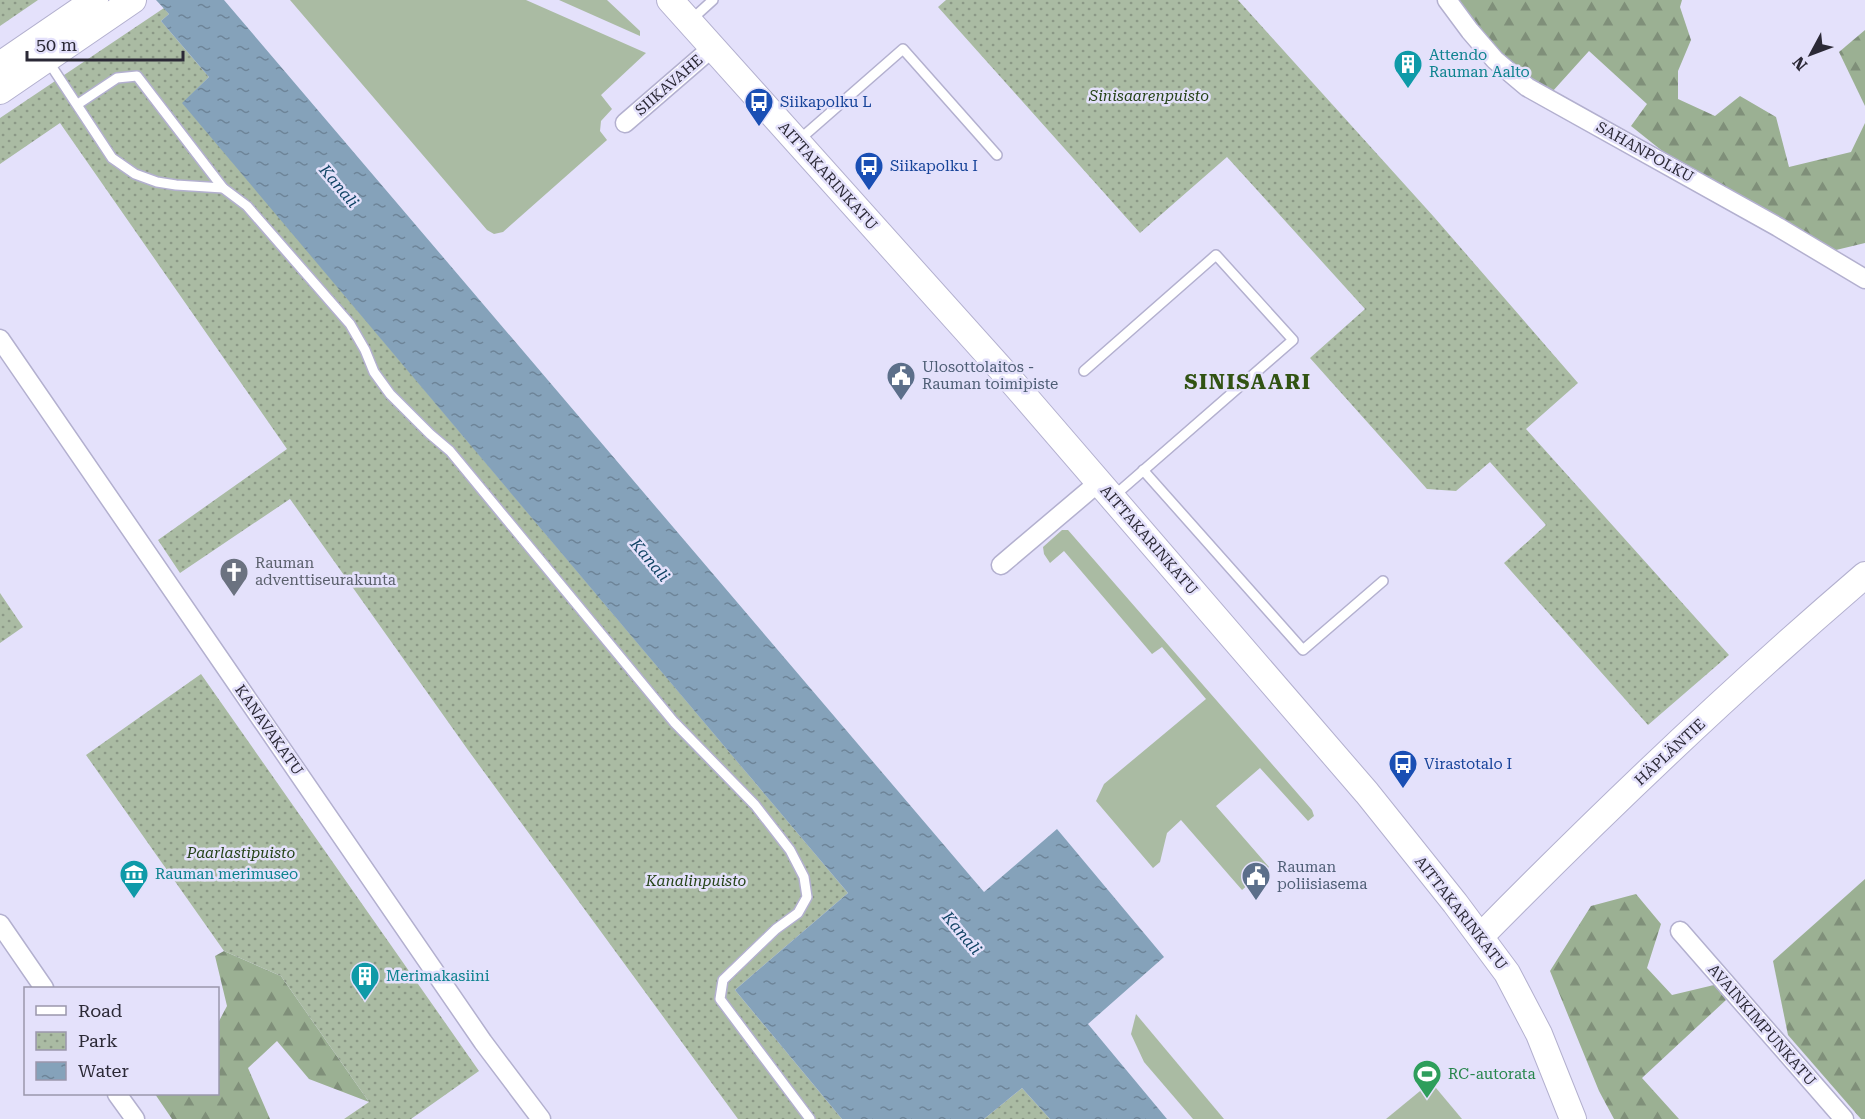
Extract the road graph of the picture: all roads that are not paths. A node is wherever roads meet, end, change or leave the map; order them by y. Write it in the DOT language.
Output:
graph roads {
  1 [pos="95,0"];
  2 [pos="133,0"];
  3 [pos="670,0"];
  4 [pos="713,0"];
  5 [pos="1447,0"];
  6 [pos="689,21"];
  7 [pos="713,47"];
  8 [pos="47,59"];
  9 [pos="0,65"];
  10 [pos="0,92"];
  11 [pos="78,104"];
  12 [pos="625,123"];
  13 [pos="797,141"];
  14 [pos="997,155"];
  15 [pos="223,188"];
  16 [pos="1865,279"];
  17 [pos="0,339"];
  18 [pos="1084,371"];
  19 [pos="1143,470"];
  20 [pos="1106,490"];
  21 [pos="1001,565"];
  22 [pos="1864,577"];
  23 [pos="1383,581"];
  24 [pos="0,924"];
  25 [pos="1680,931"];
  26 [pos="1481,936"];
  27 [pos="43,987"];
  28 [pos="118,1095"];
  29 [pos="135,1119"];
  30 [pos="541,1119"];
  31 [pos="810,1119"];
  32 [pos="1573,1119"];
  33 [pos="1844,1119"];
  1 -- 9 [label="main road"];
  2 -- 8 [label="main road"];
  3 -- 6 [label="main road, AITTAKARINKATU"];
  4 -- 6 [label="lane"];
  5 -- 16 [label="street, SAHANPOLKU"];
  6 -- 7 [label="main road, AITTAKARINKATU"];
  7 -- 12 [label="street, SIIKAVAHE"];
  7 -- 13 [label="main road, AITTAKARINKATU"];
  8 -- 10 [label="main road"];
  8 -- 11 [label="lane"];
  11 -- 15 [label="lane"];
  11 -- 15 [label="lane"];
  13 -- 14 [label="lane"];
  13 -- 20 [label="main road, AITTAKARINKATU"];
  15 -- 31 [label="lane"];
  17 -- 30 [label="street, KANAVAKATU"];
  18 -- 19 [label="lane"];
  19 -- 20 [label="lane"];
  19 -- 23 [label="lane"];
  20 -- 21 [label="street"];
  20 -- 26 [label="main road, AITTAKARINKATU"];
  22 -- 26 [label="main road, HÄPLÄNTIE"];
  24 -- 27 [label="street"];
  25 -- 33 [label="street, AVAINKIMPUNKATU"];
  26 -- 32 [label="main road, AITTAKARINKATU"];
  28 -- 29 [label="street"];
}
